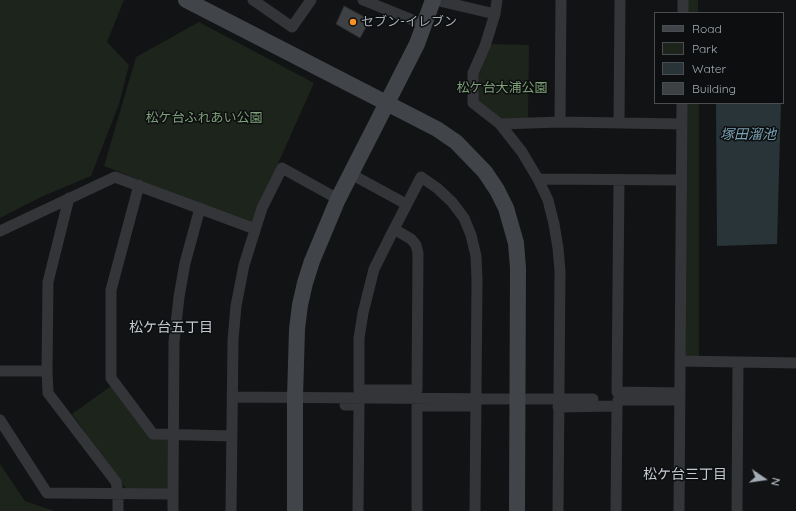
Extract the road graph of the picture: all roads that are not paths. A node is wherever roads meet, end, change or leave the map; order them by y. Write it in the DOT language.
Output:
graph roads {
  1 [pos="186,0"];
  2 [pos="253,0"];
  3 [pos="310,0"];
  4 [pos="363,0"];
  5 [pos="434,0"];
  6 [pos="497,0"];
  7 [pos="561,0"];
  8 [pos="620,0"];
  9 [pos="683,0"];
  10 [pos="683,12"];
  11 [pos="495,14"];
  12 [pos="425,25"];
  13 [pos="387,104"];
  14 [pos="682,104"];
  15 [pos="560,122"];
  16 [pos="619,123"];
  17 [pos="500,124"];
  18 [pos="682,124"];
  19 [pos="351,174"];
  20 [pos="538,178"];
  21 [pos="619,180"];
  22 [pos="681,180"];
  23 [pos="139,185"];
  24 [pos="69,198"];
  25 [pos="338,199"];
  26 [pos="406,204"];
  27 [pos="200,208"];
  28 [pos="394,228"];
  29 [pos="255,229"];
  30 [pos="0,231"];
  31 [pos="680,360"];
  32 [pos="738,362"];
  33 [pos="796,363"];
  34 [pos="0,371"];
  35 [pos="47,371"];
  36 [pos="680,396"];
  37 [pos="232,397"];
  38 [pos="508,399"];
  39 [pos="527,399"];
  40 [pos="295,402"];
  41 [pos="475,402"];
  42 [pos="558,403"];
  43 [pos="0,420"];
  44 [pos="174,436"];
  45 [pos="232,436"];
  46 [pos="118,493"];
  47 [pos="173,494"];
  48 [pos="118,511"];
  49 [pos="173,511"];
  50 [pos="231,511"];
  51 [pos="295,511"];
  52 [pos="358,511"];
  53 [pos="417,511"];
  54 [pos="475,511"];
  55 [pos="517,511"];
  56 [pos="558,511"];
  57 [pos="616,511"];
  58 [pos="679,511"];
  59 [pos="737,511"];
  1 -- 13 [label="street"];
  2 -- 3 [label="street"];
  4 -- 12 [label="street"];
  5 -- 11 [label="street"];
  5 -- 12 [label="street"];
  6 -- 11 [label="street"];
  7 -- 15 [label="street"];
  8 -- 16 [label="street"];
  9 -- 10 [label="street"];
  11 -- 17 [label="street"];
  12 -- 13 [label="street"];
  13 -- 19 [label="street"];
  13 -- 55 [label="street"];
  14 -- 18 [label="street"];
  15 -- 16 [label="street"];
  15 -- 17 [label="street"];
  16 -- 18 [label="street"];
  17 -- 20 [label="street"];
  18 -- 22 [label="street"];
  19 -- 25 [label="street"];
  19 -- 26 [label="street"];
  20 -- 21 [label="street"];
  20 -- 42 [label="street"];
  21 -- 22 [label="street"];
  21 -- 36 [label="street"];
  22 -- 31 [label="street"];
  23 -- 24 [label="street"];
  23 -- 27 [label="street"];
  23 -- 44 [label="street"];
  24 -- 30 [label="street"];
  24 -- 35 [label="street"];
  25 -- 29 [label="street"];
  25 -- 40 [label="street"];
  26 -- 28 [label="street"];
  26 -- 41 [label="street"];
  27 -- 29 [label="street"];
  27 -- 44 [label="street"];
  28 -- 28 [label="street"];
  29 -- 37 [label="street"];
  31 -- 32 [label="street"];
  31 -- 36 [label="street"];
  32 -- 33 [label="street"];
  32 -- 59 [label="street"];
  34 -- 35 [label="street"];
  35 -- 46 [label="street"];
  36 -- 42 [label="street"];
  36 -- 58 [label="street"];
  37 -- 40 [label="street"];
  37 -- 45 [label="street"];
  38 -- 41 [label="street"];
  39 -- 42 [label="street"];
  40 -- 41 [label="street"];
  40 -- 51 [label="street"];
  40 -- 52 [label="street"];
  41 -- 53 [label="street"];
  41 -- 54 [label="street"];
  42 -- 56 [label="street"];
  42 -- 57 [label="street"];
  43 -- 46 [label="street"];
  44 -- 45 [label="street"];
  44 -- 47 [label="street"];
  45 -- 50 [label="street"];
  46 -- 47 [label="street"];
  46 -- 48 [label="street"];
  47 -- 49 [label="street"];
}
